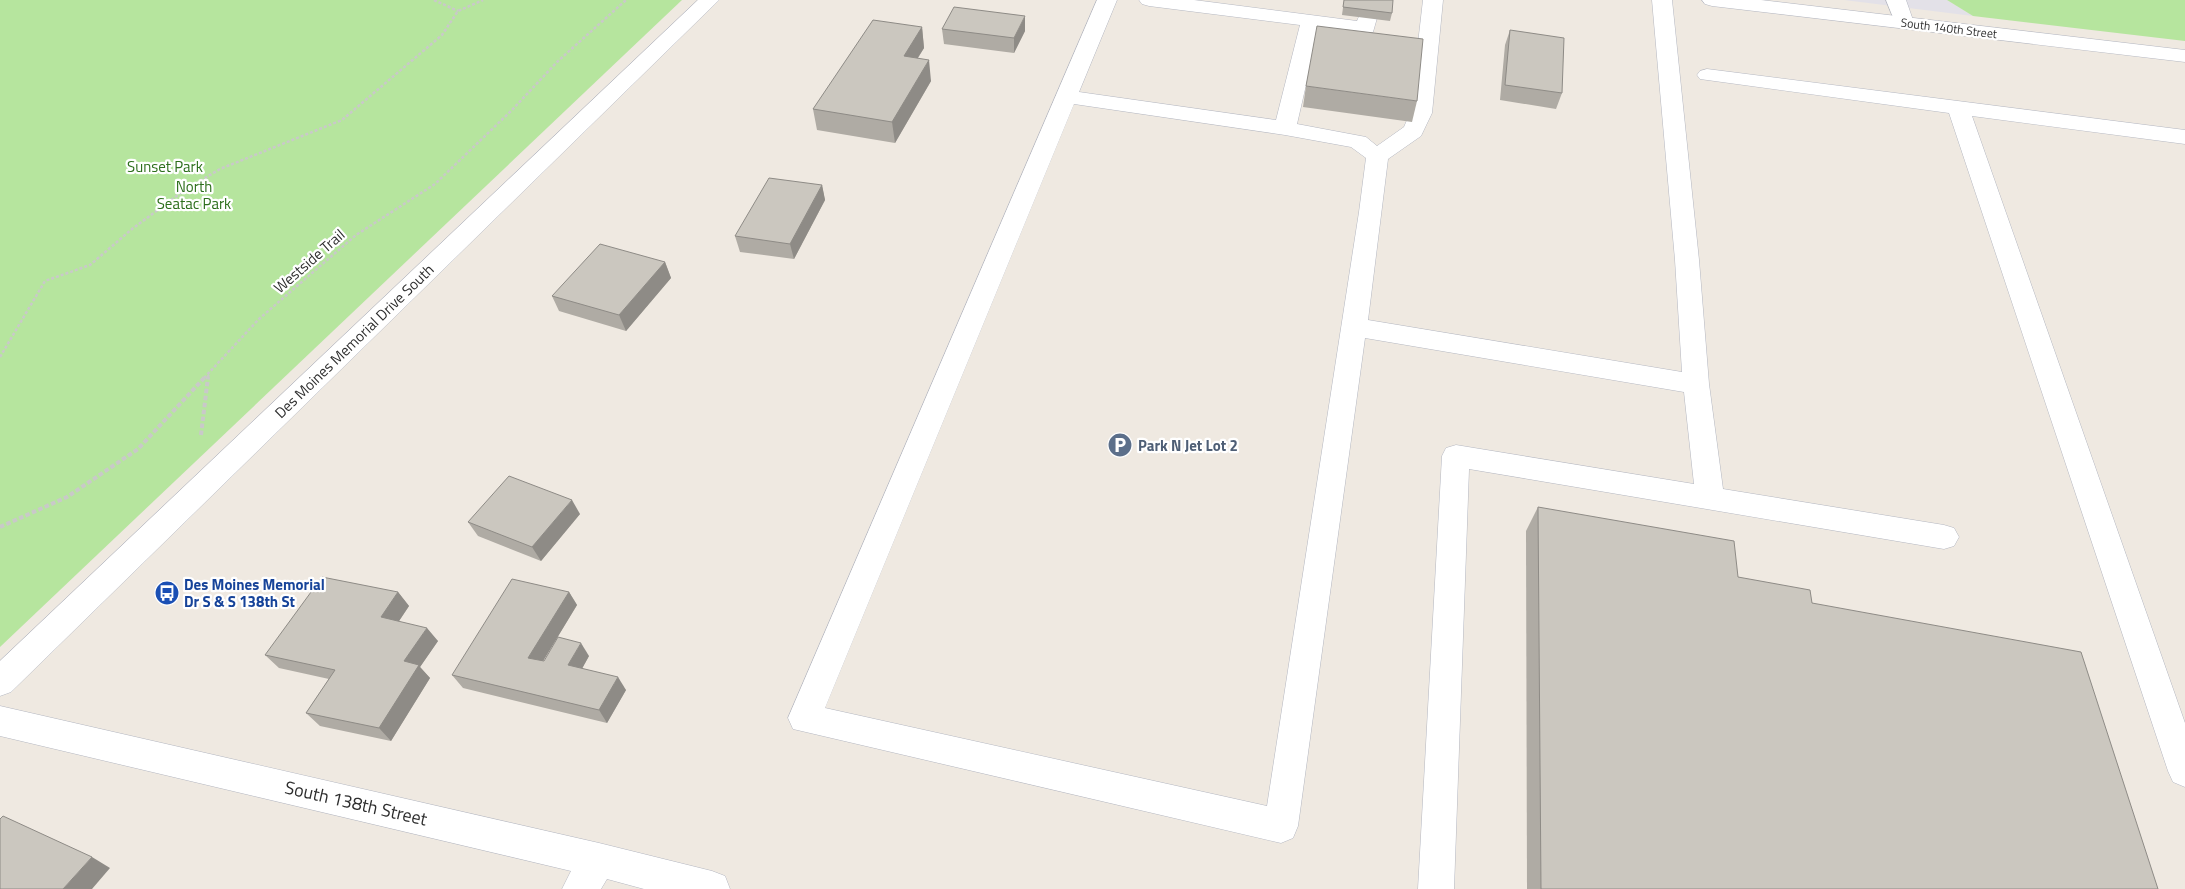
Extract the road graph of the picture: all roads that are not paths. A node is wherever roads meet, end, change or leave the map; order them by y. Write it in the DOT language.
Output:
graph roads {
  1 [pos="709,0"];
  2 [pos="1107,0"];
  3 [pos="1149,0"];
  4 [pos="1432,0"];
  5 [pos="1662,0"];
  6 [pos="1712,0"];
  7 [pos="1896,0"];
  8 [pos="1310,21"];
  9 [pos="1367,23"];
  10 [pos="1904,23"];
  11 [pos="2185,56"];
  12 [pos="1707,75"];
  13 [pos="1066,96"];
  14 [pos="1958,108"];
  15 [pos="1285,128"];
  16 [pos="2185,137"];
  17 [pos="1377,156"];
  18 [pos="1354,327"];
  19 [pos="1696,384"];
  20 [pos="1710,498"];
  21 [pos="1944,538"];
  22 [pos="0,682"];
  23 [pos="0,721"];
  24 [pos="2185,771"];
  25 [pos="599,860"];
  26 [pos="580,889"];
  27 [pos="712,889"];
  28 [pos="1436,889"];
  1 -- 22 [label="street, Des Moines Memorial Drive South"];
  2 -- 13 [label="street"];
  3 -- 8 [label="street"];
  4 -- 17 [label="street"];
  5 -- 19 [label="street"];
  6 -- 10 [label="street, South 140th Street"];
  7 -- 10 [label="street"];
  8 -- 9 [label="street"];
  8 -- 15 [label="street"];
  10 -- 11 [label="street, South 140th Street"];
  12 -- 14 [label="street"];
  13 -- 15 [label="street"];
  13 -- 18 [label="street"];
  14 -- 16 [label="street"];
  14 -- 24 [label="street"];
  15 -- 17 [label="street"];
  17 -- 18 [label="street"];
  18 -- 19 [label="street"];
  19 -- 20 [label="street"];
  20 -- 21 [label="street"];
  20 -- 28 [label="street"];
  23 -- 25 [label="street, South 138th Street"];
  25 -- 26 [label="street"];
  25 -- 27 [label="street, South 138th Street"];
}
